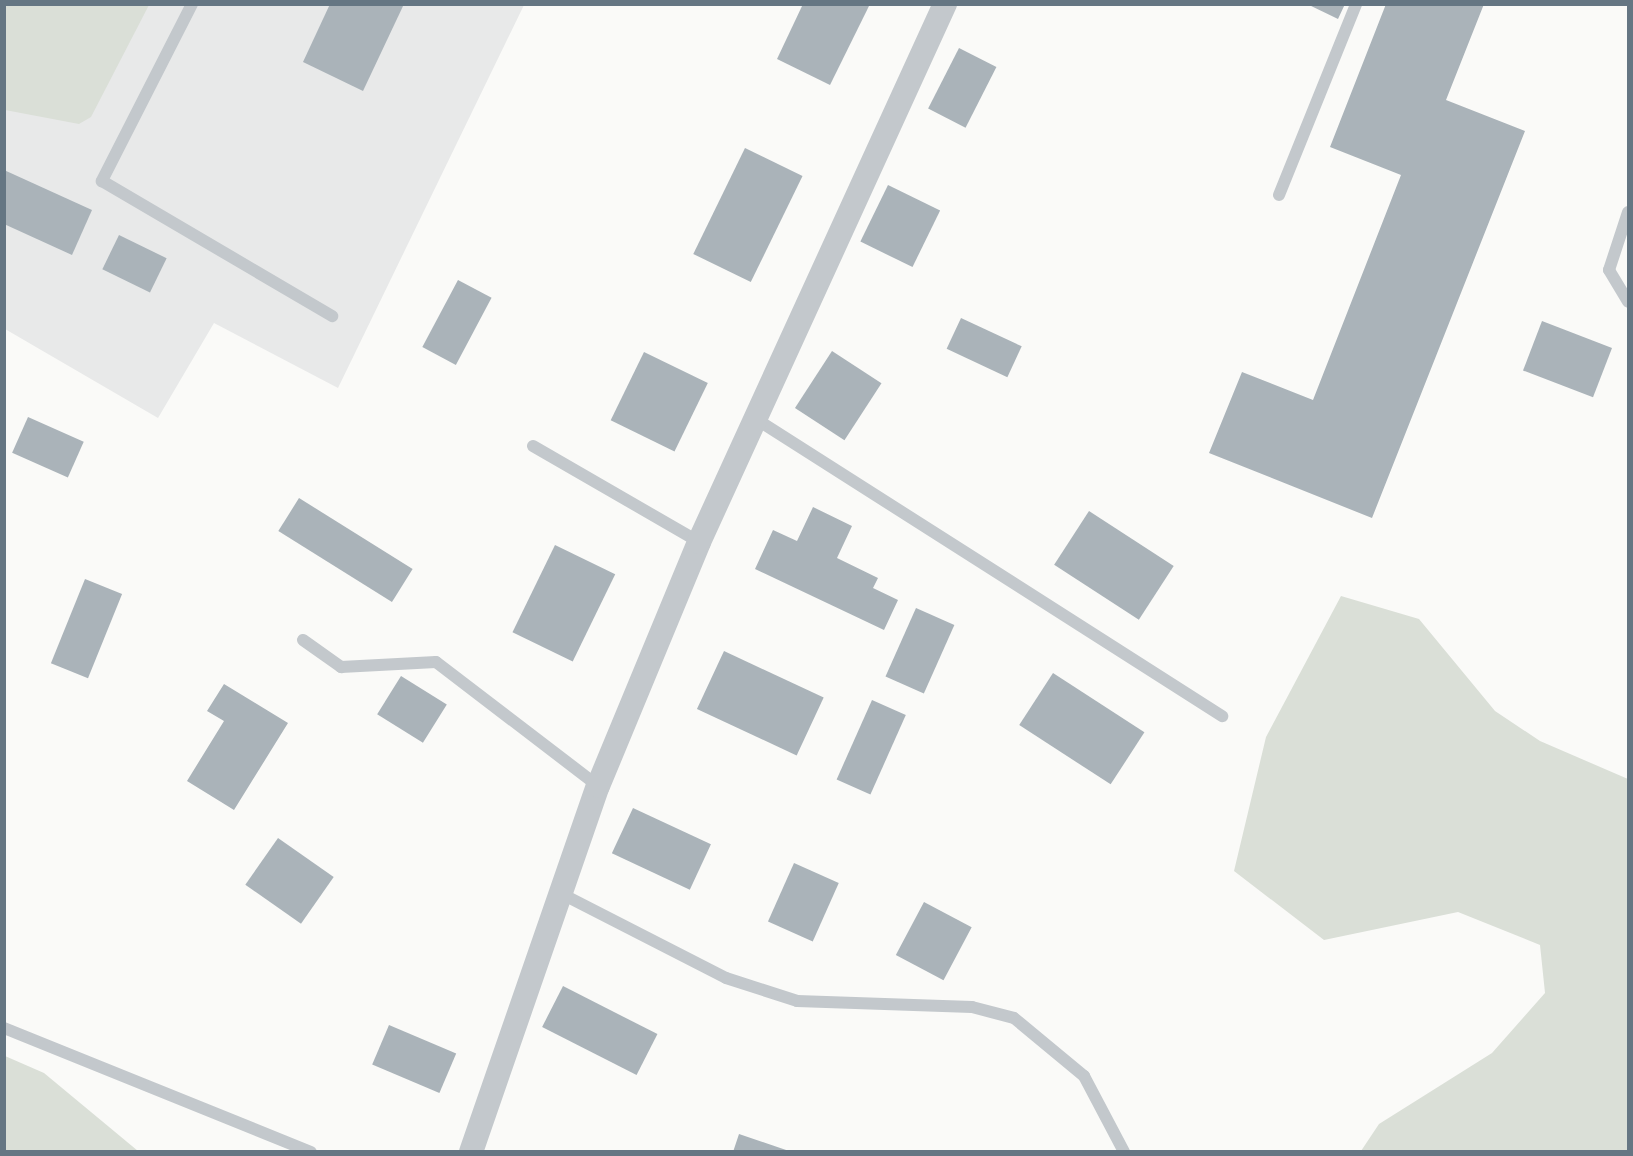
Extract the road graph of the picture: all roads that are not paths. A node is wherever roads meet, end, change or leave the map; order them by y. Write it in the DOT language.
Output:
graph roads {
  1 [pos="192,4"];
  2 [pos="945,4"];
  3 [pos="1356,4"];
  4 [pos="1279,195"];
  5 [pos="1629,212"];
  6 [pos="1629,302"];
  7 [pos="332,316"];
  8 [pos="756,419"];
  9 [pos="532,446"];
  10 [pos="699,542"];
  11 [pos="303,640"];
  12 [pos="1222,716"];
  13 [pos="598,786"];
  14 [pos="560,893"];
  15 [pos="4,1028"];
  16 [pos="311,1152"];
  17 [pos="471,1152"];
  18 [pos="1124,1152"];
  1 -- 7 [label="lane"];
  2 -- 8 [label="street"];
  3 -- 4 [label="lane"];
  5 -- 6 [label="lane"];
  8 -- 10 [label="street"];
  8 -- 12 [label="lane"];
  9 -- 10 [label="lane"];
  10 -- 13 [label="street"];
  11 -- 13 [label="lane"];
  13 -- 14 [label="street"];
  14 -- 17 [label="street"];
  14 -- 18 [label="lane"];
  15 -- 16 [label="lane"];
}
